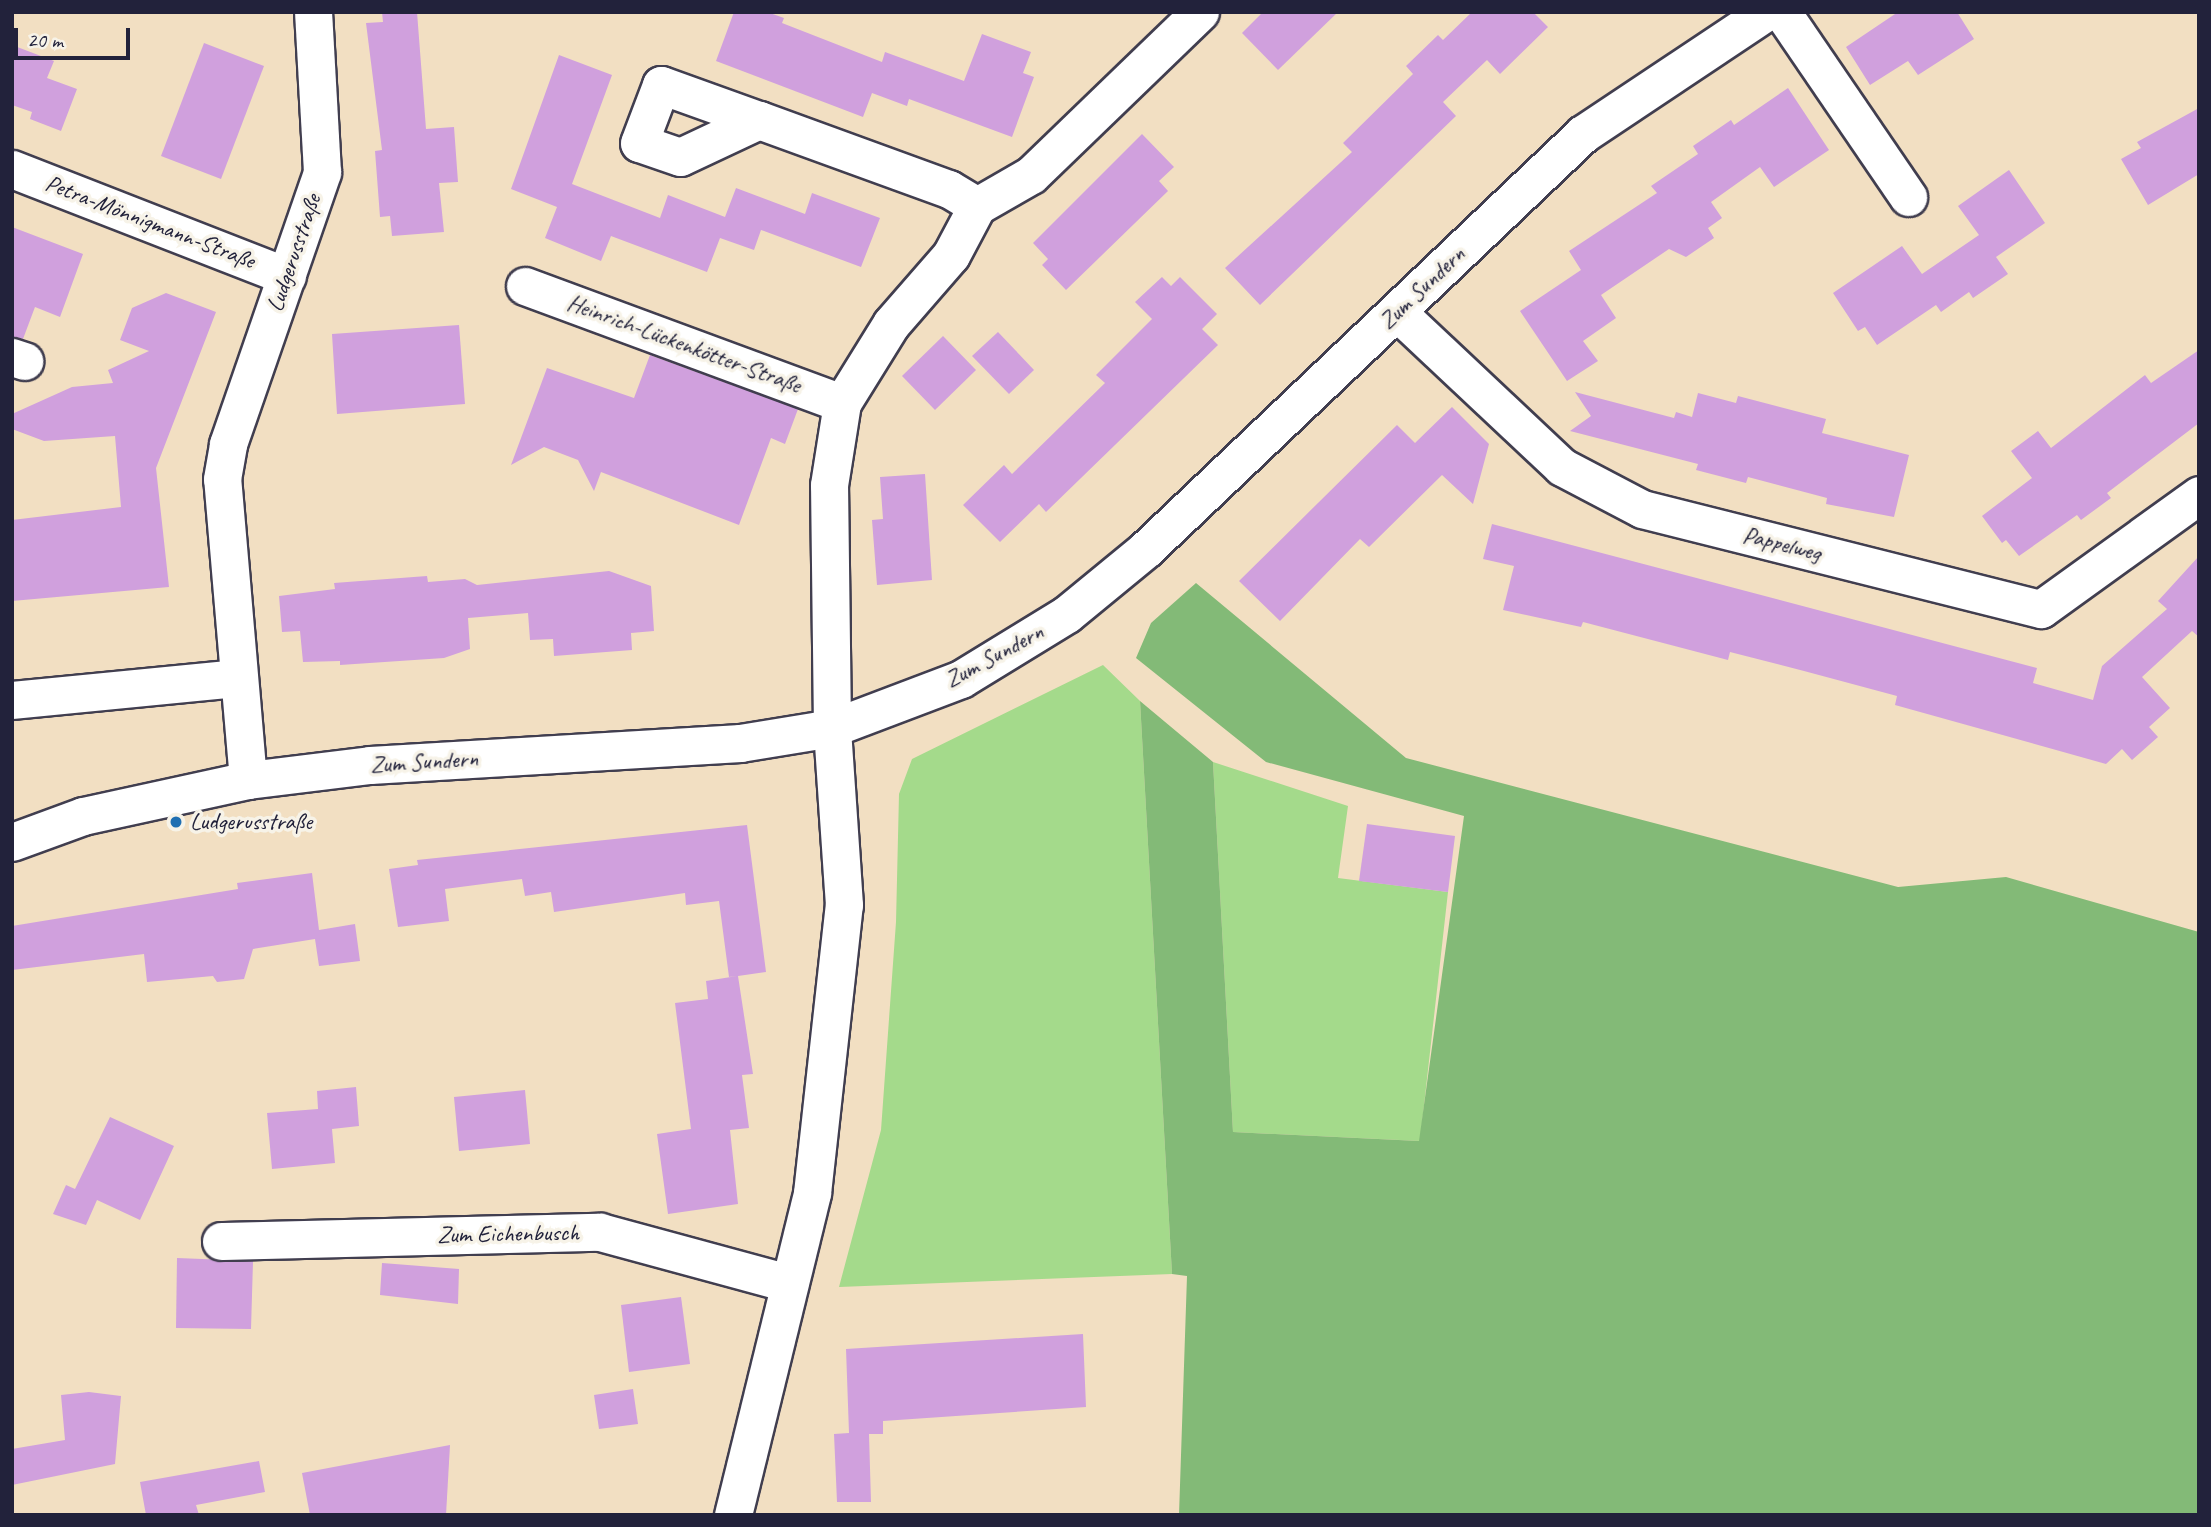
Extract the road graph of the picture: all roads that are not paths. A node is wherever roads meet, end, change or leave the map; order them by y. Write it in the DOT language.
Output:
graph roads {
  1 [pos="313,12"];
  2 [pos="1200,12"];
  3 [pos="1766,12"];
  4 [pos="1782,12"];
  5 [pos="759,120"];
  6 [pos="12,169"];
  7 [pos="1908,197"];
  8 [pos="977,206"];
  9 [pos="287,276"];
  10 [pos="525,286"];
  11 [pos="1397,312"];
  12 [pos="842,403"];
  13 [pos="2199,495"];
  14 [pos="238,678"];
  15 [pos="12,700"];
  16 [pos="832,728"];
  17 [pos="248,780"];
  18 [pos="12,842"];
  19 [pos="221,1241"];
  20 [pos="788,1283"];
  21 [pos="733,1515"];
  1 -- 9 [label="street, Ludgerusstraße"];
  2 -- 8 [label="street"];
  3 -- 11 [label="street, Zum Sundern"];
  4 -- 7 [label="street"];
  5 -- 8 [label="street"];
  6 -- 9 [label="street, Petra-Mönnigmann-Straße"];
  8 -- 12 [label="street"];
  9 -- 14 [label="street, Ludgerusstraße"];
  10 -- 12 [label="street, Heinrich-Lückenkötter-Straße"];
  11 -- 13 [label="street, Pappelweg"];
  11 -- 16 [label="street, Zum Sundern"];
  12 -- 16 [label="street"];
  14 -- 15 [label="street"];
  14 -- 17 [label="street, Ludgerusstraße"];
  16 -- 17 [label="street, Zum Sundern"];
  16 -- 20 [label="street"];
  17 -- 18 [label="street, Zum Sundern"];
  19 -- 20 [label="street, Zum Eichenbusch"];
  20 -- 21 [label="street"];
}
